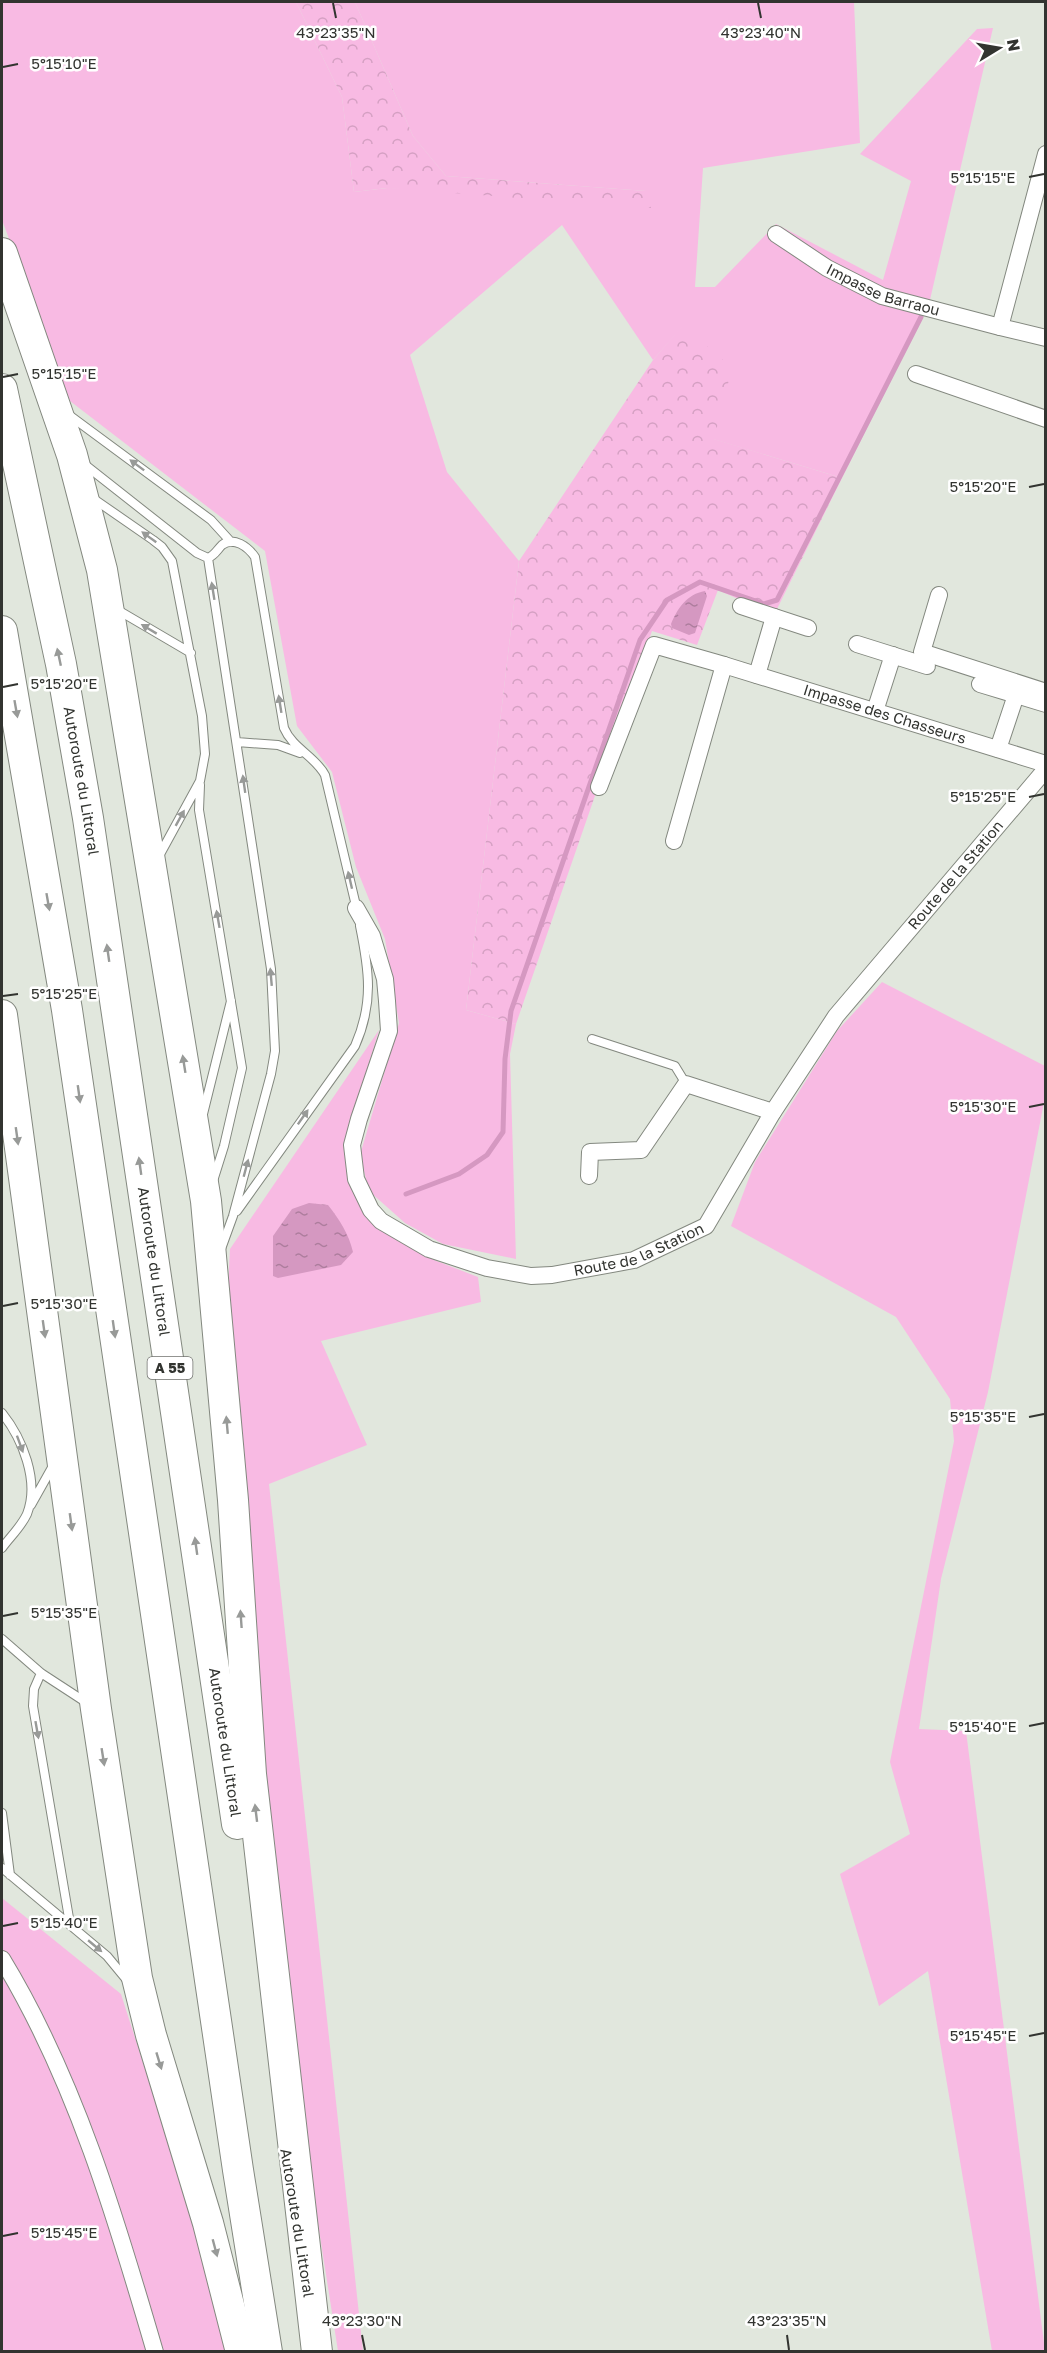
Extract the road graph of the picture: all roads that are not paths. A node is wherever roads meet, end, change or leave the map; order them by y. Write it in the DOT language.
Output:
graph roads {
  1 [pos="1046,154"];
  2 [pos="776,234"];
  3 [pos="2,253"];
  4 [pos="1000,327"];
  5 [pos="1046,338"];
  6 [pos="916,374"];
  7 [pos="2,388"];
  8 [pos="56,405"];
  9 [pos="1046,419"];
  10 [pos="72,455"];
  11 [pos="83,492"];
  12 [pos="231,542"];
  13 [pos="208,558"];
  14 [pos="939,595"];
  15 [pos="108,604"];
  16 [pos="741,606"];
  17 [pos="774,617"];
  18 [pos="808,628"];
  19 [pos="2,631"];
  20 [pos="857,644"];
  21 [pos="190,653"];
  22 [pos="893,655"];
  23 [pos="724,665"];
  24 [pos="927,666"];
  25 [pos="757,675"];
  26 [pos="980,684"];
  27 [pos="1046,692"];
  28 [pos="1016,695"];
  29 [pos="1046,704"];
  30 [pos="875,711"];
  31 [pos="237,742"];
  32 [pos="998,749"];
  33 [pos="309,757"];
  34 [pos="1046,764"];
  35 [pos="1046,769"];
  36 [pos="200,781"];
  37 [pos="599,787"];
  38 [pos="674,841"];
  39 [pos="152,870"];
  40 [pos="356,908"];
  41 [pos="232,996"];
  42 [pos="2,1015"];
  43 [pos="592,1039"];
  44 [pos="687,1084"];
  45 [pos="5,1087"];
  46 [pos="772,1112"];
  47 [pos="196,1140"];
  48 [pos="589,1176"];
  49 [pos="206,1202"];
  50 [pos="233,1216"];
  51 [pos="217,1306"];
  52 [pos="2,1413"];
  53 [pos="61,1450"];
  54 [pos="27,1512"];
  55 [pos="2,1548"];
  56 [pos="2,1639"];
  57 [pos="41,1673"];
  58 [pos="96,1709"];
  59 [pos="2,1813"];
  60 [pos="2,1868"];
  61 [pos="10,1875"];
  62 [pos="70,1924"];
  63 [pos="2,1959"];
  64 [pos="143,2005"];
  65 [pos="155,2352"];
  66 [pos="240,2352"];
  67 [pos="267,2352"];
  68 [pos="317,2352"];
  1 -- 4 [label="street"];
  2 -- 4 [label="street, Impasse Barraou"];
  3 -- 8 [label="highway"];
  4 -- 5 [label="street, Impasse Barraou"];
  6 -- 9 [label="street"];
  68 -- 7 [label="highway, Autoroute du Littoral / A 55, one-way"];
  8 -- 10 [label="highway"];
  12 -- 8 [label="lane, one-way"];
  10 -- 11 [label="highway"];
  10 -- 13 [label="lane"];
  11 -- 15 [label="highway"];
  21 -- 11 [label="lane, one-way"];
  12 -- 13 [label="lane"];
  33 -- 12 [label="lane, one-way"];
  31 -- 13 [label="lane, one-way"];
  14 -- 27 [label="street"];
  21 -- 15 [label="lane, one-way"];
  15 -- 39 [label="highway"];
  16 -- 17 [label="street"];
  17 -- 18 [label="street"];
  17 -- 25 [label="street"];
  19 -- 67 [label="highway, one-way"];
  20 -- 22 [label="street"];
  21 -- 36 [label="lane"];
  22 -- 24 [label="street"];
  22 -- 30 [label="street"];
  23 -- 25 [label="street, Impasse des Chasseurs"];
  23 -- 37 [label="street, Impasse des Chasseurs"];
  23 -- 38 [label="street"];
  25 -- 30 [label="street, Impasse des Chasseurs"];
  26 -- 28 [label="street"];
  28 -- 29 [label="street"];
  28 -- 32 [label="street"];
  30 -- 32 [label="street, Impasse des Chasseurs"];
  31 -- 33 [label="lane"];
  50 -- 31 [label="lane, one-way"];
  32 -- 34 [label="street, Impasse des Chasseurs"];
  40 -- 33 [label="lane, one-way"];
  35 -- 46 [label="street, Route de la Station"];
  39 -- 36 [label="lane, one-way"];
  41 -- 36 [label="lane, one-way"];
  47 -- 39 [label="highway, one-way"];
  40 -- 46 [label="street, Route de la Station"];
  50 -- 40 [label="lane, one-way"];
  41 -- 47 [label="lane"];
  41 -- 49 [label="lane"];
  42 -- 45 [label="highway"];
  43 -- 44 [label="lane"];
  44 -- 46 [label="street"];
  44 -- 48 [label="street"];
  45 -- 53 [label="highway, one-way"];
  47 -- 49 [label="highway"];
  49 -- 51 [label="highway"];
  50 -- 51 [label="lane"];
  68 -- 51 [label="highway, one-way"];
  52 -- 54 [label="lane, one-way"];
  53 -- 54 [label="lane"];
  53 -- 58 [label="highway, one-way"];
  54 -- 55 [label="lane"];
  56 -- 57 [label="lane"];
  57 -- 58 [label="lane"];
  57 -- 62 [label="lane, one-way"];
  58 -- 64 [label="highway, one-way"];
  59 -- 61 [label="lane"];
  60 -- 61 [label="lane"];
  61 -- 62 [label="lane"];
  62 -- 64 [label="lane, one-way"];
  63 -- 65 [label="street"];
  64 -- 66 [label="highway, one-way"];
}
